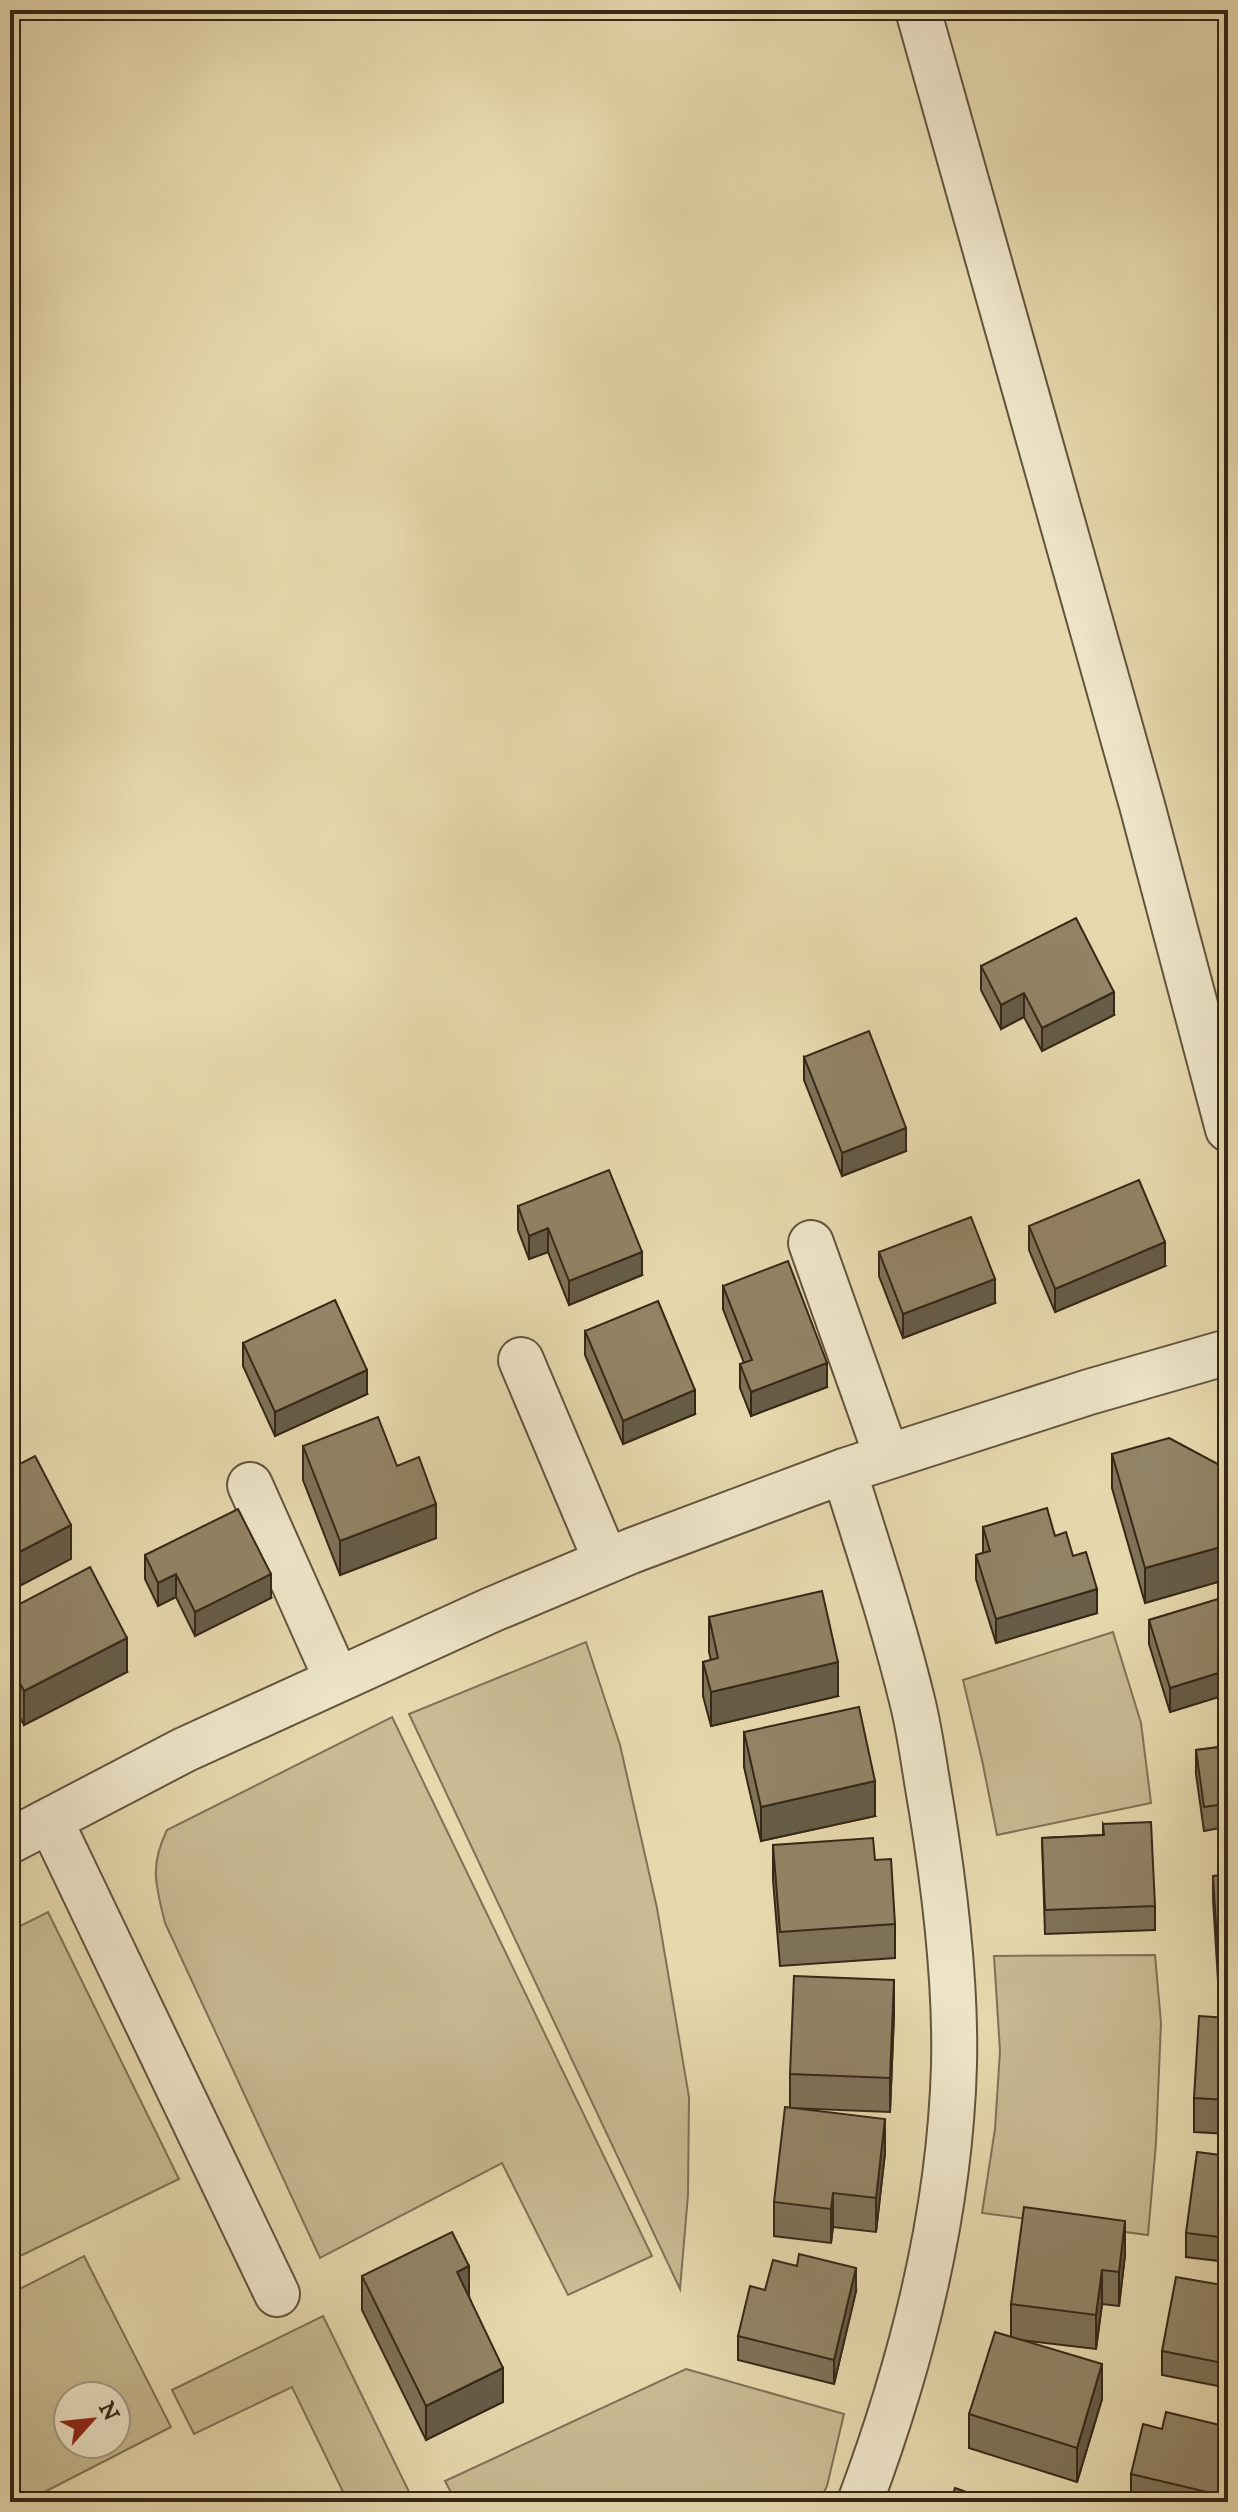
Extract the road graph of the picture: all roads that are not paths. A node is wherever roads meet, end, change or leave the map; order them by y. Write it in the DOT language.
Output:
graph roads {
  1 [pos="918,10"];
  2 [pos="1228,1129"];
  3 [pos="811,1243"];
  4 [pos="1228,1352"];
  5 [pos="521,1360"];
  6 [pos="887,1457"];
  7 [pos="844,1471"];
  8 [pos="250,1485"];
  9 [pos="606,1561"];
  10 [pos="337,1680"];
  11 [pos="24,1823"];
  12 [pos="277,2294"];
  13 [pos="860,2502"];
  1 -- 2 [label="street"];
  3 -- 6 [label="street"];
  4 -- 6 [label="street"];
  5 -- 9 [label="street"];
  6 -- 7 [label="street"];
  7 -- 9 [label="street"];
  7 -- 13 [label="street"];
  8 -- 10 [label="street"];
  9 -- 10 [label="street"];
  10 -- 11 [label="street"];
  11 -- 12 [label="street"];
}
